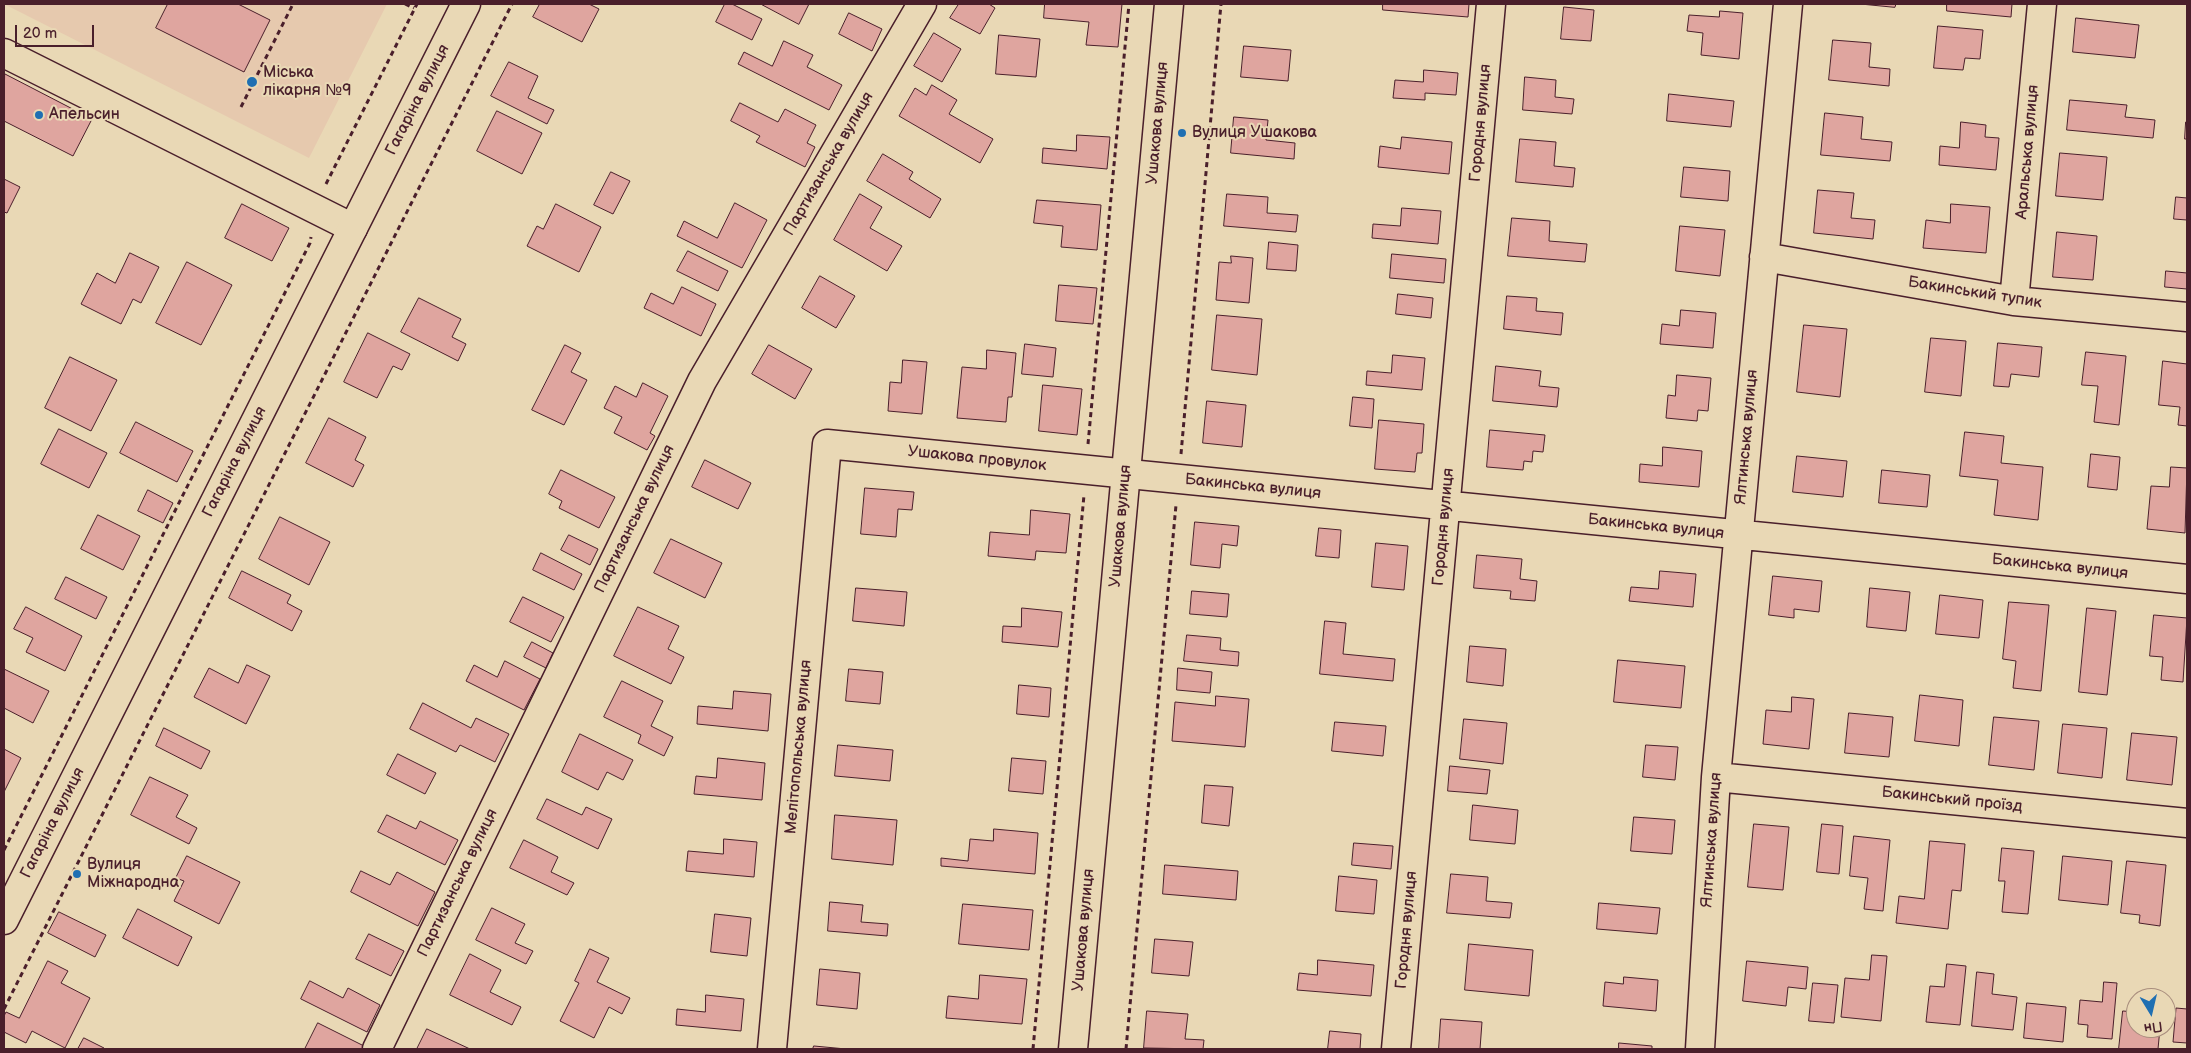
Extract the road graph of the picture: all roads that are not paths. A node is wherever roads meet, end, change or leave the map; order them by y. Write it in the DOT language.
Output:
graph roads {
  1 [pos="466,4"];
  2 [pos="922,4"];
  3 [pos="1169,4"];
  4 [pos="1491,4"];
  5 [pos="1788,4"];
  6 [pos="2042,4"];
  7 [pos="4,53"];
  8 [pos="353,228"];
  9 [pos="1764,257"];
  10 [pos="2014,301"];
  11 [pos="2187,317"];
  12 [pos="827,444"];
  13 [pos="1126,474"];
  14 [pos="1446,506"];
  15 [pos="1738,535"];
  16 [pos="2187,580"];
  17 [pos="1716,777"];
  18 [pos="2187,824"];
  19 [pos="4,920"];
  20 [pos="377,1049"];
  21 [pos="772,1049"];
  22 [pos="1073,1049"];
  23 [pos="1396,1049"];
  24 [pos="1700,1049"];
  1 -- 8 [label="street, Гагаріна вулиця"];
  2 -- 20 [label="street, Партизанська вулиця"];
  3 -- 13 [label="street, Ушакова вулиця"];
  4 -- 14 [label="street, Городня вулиця"];
  5 -- 9 [label="street, Ялтинська вулиця"];
  6 -- 10 [label="street, Аральська вулиця"];
  7 -- 8 [label="street"];
  8 -- 19 [label="street, Гагаріна вулиця"];
  9 -- 10 [label="street, Бакинський тупик"];
  9 -- 15 [label="street, Ялтинська вулиця"];
  10 -- 11 [label="street, Бакинський тупик"];
  12 -- 13 [label="street, Ушакова провулок"];
  12 -- 21 [label="street, Мелітопольська вулиця"];
  13 -- 14 [label="street, Бакинська вулиця"];
  13 -- 22 [label="street, Ушакова вулиця"];
  14 -- 15 [label="street, Бакинська вулиця"];
  14 -- 23 [label="street, Городня вулиця"];
  15 -- 16 [label="street, Бакинська вулиця"];
  15 -- 17 [label="street, Ялтинська вулиця"];
  17 -- 18 [label="street, Бакинський проїзд"];
  17 -- 24 [label="street, Ялтинська вулиця"];
}
